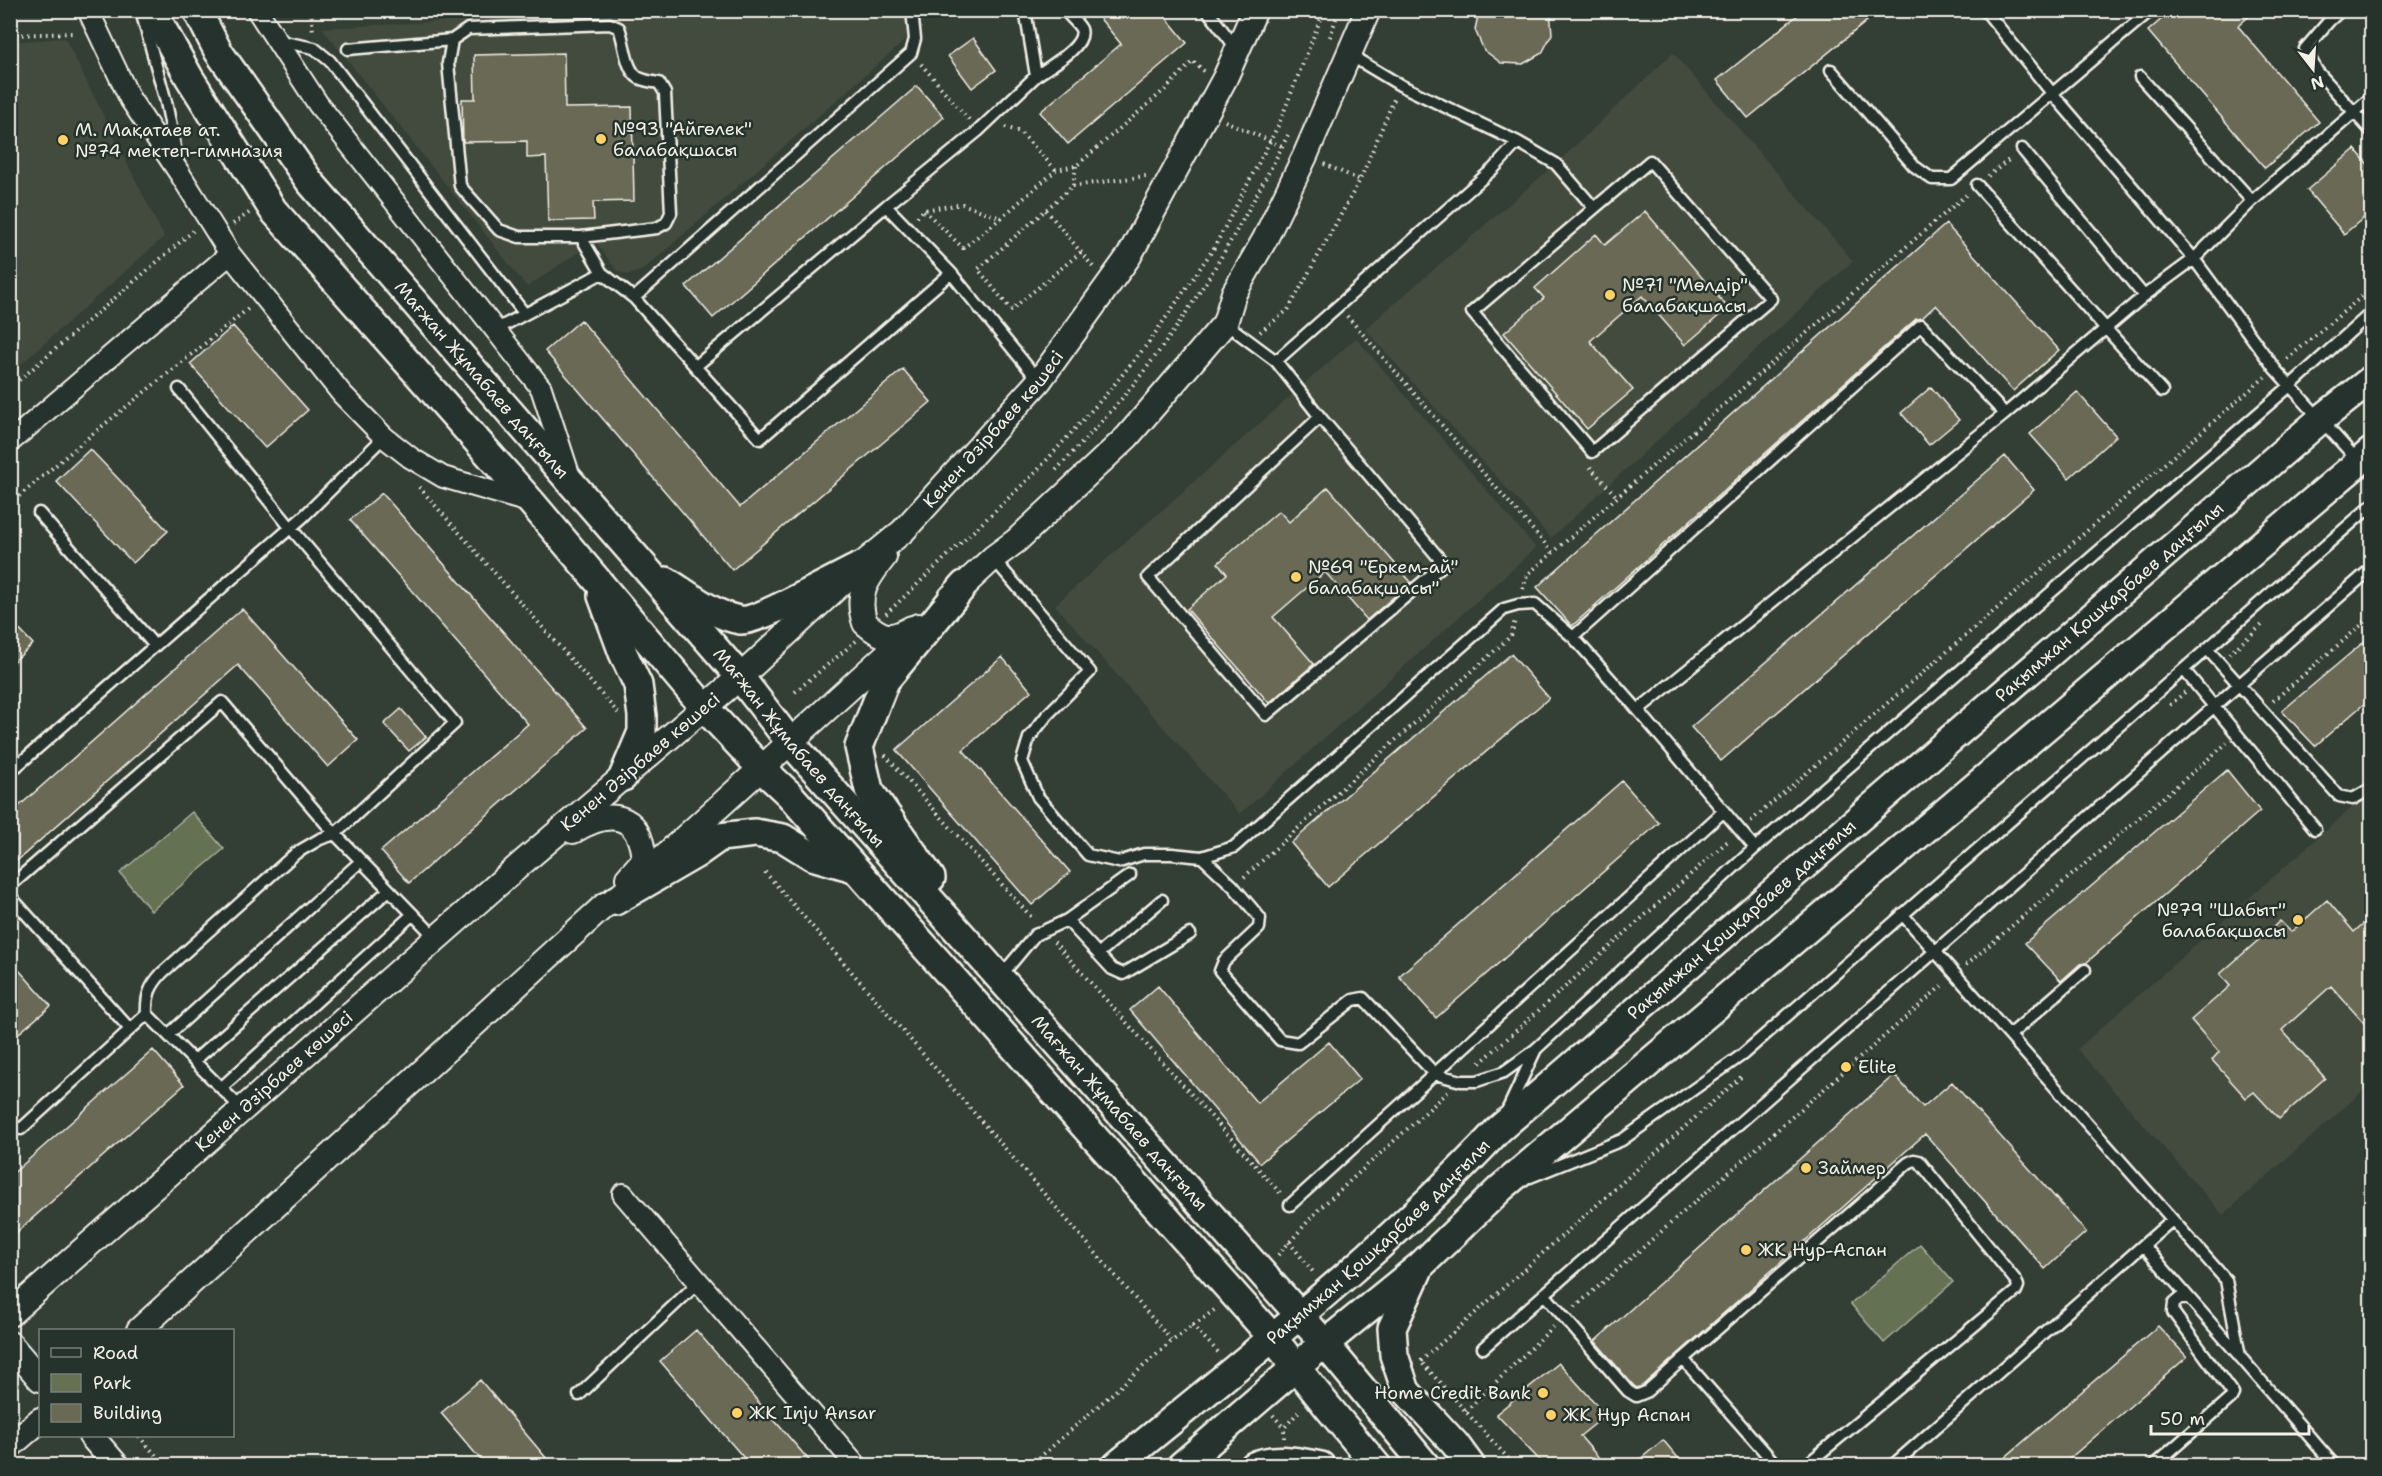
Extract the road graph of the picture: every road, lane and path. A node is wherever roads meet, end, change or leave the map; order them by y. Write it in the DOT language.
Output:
graph roads {
  1 [pos="88,10"];
  2 [pos="141,10"];
  3 [pos="152,10"];
  4 [pos="197,10"];
  5 [pos="257,10"];
  6 [pos="311,10"];
  7 [pos="912,10"];
  8 [pos="1025,10"];
  9 [pos="1065,10"];
  10 [pos="1207,10"];
  11 [pos="1255,10"];
  12 [pos="1324,10"];
  13 [pos="1339,10"];
  14 [pos="1368,10"];
  15 [pos="1985,10"];
  16 [pos="2151,10"];
  17 [pos="2341,10"];
  18 [pos="75,33"];
  19 [pos="10,35"];
  20 [pos="452,40"];
  21 [pos="277,41"];
  22 [pos="1327,44"];
  23 [pos="314,48"];
  24 [pos="348,49"];
  25 [pos="1237,50"];
  26 [pos="911,52"];
  27 [pos="1350,55"];
  28 [pos="1831,70"];
  29 [pos="1208,75"];
  30 [pos="1036,76"];
  31 [pos="2140,77"];
  32 [pos="1400,86"];
  33 [pos="2052,93"];
  34 [pos="2372,97"];
  35 [pos="1206,113"];
  36 [pos="2353,114"];
  37 [pos="989,121"];
  38 [pos="1293,125"];
  39 [pos="978,132"];
  40 [pos="2372,132"];
  41 [pos="1270,142"];
  42 [pos="1518,142"];
  43 [pos="1282,147"];
  44 [pos="2022,149"];
  45 [pos="1305,156"];
  46 [pos="1076,166"];
  47 [pos="1056,170"];
  48 [pos="180,174"];
  49 [pos="1156,175"];
  50 [pos="1360,180"];
  51 [pos="1977,185"];
  52 [pos="1073,186"];
  53 [pos="2252,201"];
  54 [pos="886,206"];
  55 [pos="1594,208"];
  56 [pos="924,210"];
  57 [pos="1046,210"];
  58 [pos="1001,218"];
  59 [pos="907,226"];
  60 [pos="193,231"];
  61 [pos="581,237"];
  62 [pos="1081,252"];
  63 [pos="230,254"];
  64 [pos="2194,259"];
  65 [pos="602,273"];
  66 [pos="951,273"];
  67 [pos="1099,274"];
  68 [pos="2372,288"];
  69 [pos="2144,296"];
  70 [pos="244,298"];
  71 [pos="634,298"];
  72 [pos="1338,306"];
  73 [pos="2372,312"];
  74 [pos="524,313"];
  75 [pos="1225,323"];
  76 [pos="495,330"];
  77 [pos="2104,330"];
  78 [pos="1251,342"];
  79 [pos="1276,361"];
  80 [pos="696,366"];
  81 [pos="2275,369"];
  82 [pos="2372,379"];
  83 [pos="1039,381"];
  84 [pos="2290,386"];
  85 [pos="10,388"];
  86 [pos="179,389"];
  87 [pos="2162,391"];
  88 [pos="2005,414"];
  89 [pos="1320,417"];
  90 [pos="2320,420"];
  91 [pos="384,437"];
  92 [pos="10,442"];
  93 [pos="2365,457"];
  94 [pos="1587,462"];
  95 [pos="1054,472"];
  96 [pos="572,485"];
  97 [pos="417,486"];
  98 [pos="1617,497"];
  99 [pos="532,503"];
  100 [pos="10,504"];
  101 [pos="2372,505"];
  102 [pos="39,513"];
  103 [pos="600,517"];
  104 [pos="290,527"];
  105 [pos="903,531"];
  106 [pos="1554,553"];
  107 [pos="993,558"];
  108 [pos="859,567"];
  109 [pos="2372,568"];
  110 [pos="595,578"];
  111 [pos="964,585"];
  112 [pos="1518,605"];
  113 [pos="2372,616"];
  114 [pos="925,621"];
  115 [pos="871,628"];
  116 [pos="1573,637"];
  117 [pos="154,646"];
  118 [pos="2208,650"];
  119 [pos="2184,670"];
  120 [pos="740,677"];
  121 [pos="2240,683"];
  122 [pos="795,692"];
  123 [pos="704,707"];
  124 [pos="2214,707"];
  125 [pos="1638,710"];
  126 [pos="2263,710"];
  127 [pos="642,716"];
  128 [pos="2237,734"];
  129 [pos="790,742"];
  130 [pos="881,750"];
  131 [pos="761,768"];
  132 [pos="10,772"];
  133 [pos="623,777"];
  134 [pos="2372,788"];
  135 [pos="1724,811"];
  136 [pos="2314,829"];
  137 [pos="1740,830"];
  138 [pos="335,834"];
  139 [pos="1755,848"];
  140 [pos="1202,857"];
  141 [pos="361,861"];
  142 [pos="522,863"];
  143 [pos="854,868"];
  144 [pos="765,872"];
  145 [pos="1130,875"];
  146 [pos="10,886"];
  147 [pos="1233,886"];
  148 [pos="389,890"];
  149 [pos="10,896"];
  150 [pos="1162,900"];
  151 [pos="610,903"];
  152 [pos="413,914"];
  153 [pos="1902,914"];
  154 [pos="1067,920"];
  155 [pos="1044,931"];
  156 [pos="1190,934"];
  157 [pos="437,939"];
  158 [pos="1936,951"];
  159 [pos="1098,954"];
  160 [pos="992,970"];
  161 [pos="2085,970"];
  162 [pos="1956,973"];
  163 [pos="147,1014"];
  164 [pos="129,1028"];
  165 [pos="168,1035"];
  166 [pos="2010,1035"];
  167 [pos="1536,1049"];
  168 [pos="194,1061"];
  169 [pos="1436,1074"];
  170 [pos="1461,1081"];
  171 [pos="221,1088"];
  172 [pos="244,1110"];
  173 [pos="10,1122"];
  174 [pos="1498,1130"];
  175 [pos="1501,1188"];
  176 [pos="623,1194"];
  177 [pos="1290,1205"];
  178 [pos="2172,1220"];
  179 [pos="1306,1223"];
  180 [pos="1289,1242"];
  181 [pos="2144,1246"];
  182 [pos="1420,1266"];
  183 [pos="1261,1273"];
  184 [pos="699,1282"];
  185 [pos="1328,1290"];
  186 [pos="1544,1294"];
  187 [pos="1236,1295"];
  188 [pos="2188,1298"];
  189 [pos="10,1314"];
  190 [pos="1300,1315"];
  191 [pos="1563,1317"];
  192 [pos="1192,1325"];
  193 [pos="140,1329"];
  194 [pos="1272,1337"];
  195 [pos="1172,1341"];
  196 [pos="10,1344"];
  197 [pos="1325,1344"];
  198 [pos="1483,1348"];
  199 [pos="2240,1357"];
  200 [pos="1683,1359"];
  201 [pos="1421,1361"];
  202 [pos="1296,1367"];
  203 [pos="1234,1369"];
  204 [pos="39,1378"];
  205 [pos="1359,1384"];
  206 [pos="579,1395"];
  207 [pos="1321,1399"];
  208 [pos="1466,1411"];
  209 [pos="39,1421"];
  210 [pos="91,1437"];
  211 [pos="140,1437"];
  212 [pos="1455,1444"];
  213 [pos="10,1446"];
  214 [pos="1282,1461"];
  215 [pos="117,1466"];
  216 [pos="165,1466"];
  217 [pos="857,1466"];
  218 [pos="1030,1466"];
  219 [pos="1116,1466"];
  220 [pos="1180,1466"];
  221 [pos="1254,1466"];
  222 [pos="1321,1466"];
  223 [pos="1377,1466"];
  224 [pos="1426,1466"];
  225 [pos="1471,1466"];
  226 [pos="1476,1466"];
  227 [pos="1515,1466"];
  228 [pos="1777,1466"];
  229 [pos="1804,1466"];
  230 [pos="1892,1466"];
  231 [pos="2153,1466"];
  232 [pos="2335,1466"];
  1 -- 48 [label="street"];
  2 -- 48 [label="lane"];
  3 -- 99 [label="main road, Мағжан Жұмабаев даңғылы"];
  4 -- 96 [label="main road, Мағжан Жұмабаев даңғылы"];
  5 -- 21 [label="street"];
  6 -- 23 [label="path"];
  7 -- 26 [label="lane"];
  8 -- 30 [label="lane"];
  9 -- 30 [label="lane"];
  10 -- 25 [label="lane"];
  11 -- 25 [label="street, Кенен Әзірбаев көшесі"];
  12 -- 41 [label="path"];
  13 -- 22 [label="path"];
  14 -- 27 [label="street"];
  15 -- 33 [label="lane"];
  16 -- 33 [label="lane"];
  17 -- 36 [label="lane"];
  18 -- 19 [label="path"];
  20 -- 24 [label="lane"];
  20 -- 61 [label="lane"];
  20 -- 61 [label="lane"];
  21 -- 23 [label="lane"];
  21 -- 76 [label="street"];
  23 -- 74 [label="lane"];
  25 -- 35 [label="street, Кенен Әзірбаев көшесі"];
  26 -- 39 [label="path"];
  26 -- 71 [label="lane"];
  27 -- 32 [label="lane"];
  27 -- 45 [label="street"];
  28 -- 33 [label="lane"];
  29 -- 46 [label="path"];
  30 -- 37 [label="lane"];
  31 -- 53 [label="lane"];
  32 -- 42 [label="lane"];
  32 -- 50 [label="path"];
  33 -- 64 [label="lane"];
  34 -- 36 [label="lane"];
  35 -- 41 [label="path"];
  35 -- 83 [label="street, Кенен Әзірбаев көшесі"];
  36 -- 40 [label="lane"];
  36 -- 53 [label="lane"];
  37 -- 39 [label="lane"];
  37 -- 47 [label="path"];
  38 -- 43 [label="path"];
  39 -- 54 [label="lane"];
  41 -- 43 [label="path"];
  41 -- 115 [label="path"];
  42 -- 55 [label="lane"];
  42 -- 72 [label="lane"];
  43 -- 45 [label="path"];
  43 -- 95 [label="path"];
  44 -- 51 [label="path"];
  44 -- 69 [label="lane"];
  45 -- 50 [label="path"];
  45 -- 75 [label="street"];
  46 -- 47 [label="path"];
  46 -- 52 [label="path"];
  47 -- 58 [label="path"];
  48 -- 63 [label="street"];
  49 -- 52 [label="path"];
  50 -- 78 [label="path"];
  51 -- 77 [label="lane"];
  51 -- 98 [label="path"];
  52 -- 57 [label="path"];
  53 -- 64 [label="lane"];
  54 -- 59 [label="lane"];
  54 -- 80 [label="lane"];
  55 -- 55 [label="lane"];
  56 -- 58 [label="path"];
  56 -- 58 [label="path"];
  56 -- 59 [label="path"];
  57 -- 62 [label="path"];
  57 -- 62 [label="path"];
  59 -- 66 [label="lane"];
  60 -- 85 [label="path"];
  61 -- 65 [label="lane"];
  62 -- 67 [label="path"];
  63 -- 91 [label="street"];
  63 -- 92 [label="street"];
  64 -- 69 [label="lane"];
  64 -- 81 [label="lane"];
  65 -- 71 [label="lane"];
  65 -- 74 [label="lane"];
  66 -- 80 [label="lane"];
  66 -- 83 [label="lane"];
  68 -- 81 [label="path"];
  69 -- 77 [label="lane"];
  70 -- 100 [label="path"];
  71 -- 80 [label="lane"];
  72 -- 79 [label="lane"];
  72 -- 106 [label="path"];
  73 -- 84 [label="lane"];
  74 -- 76 [label="lane"];
  75 -- 78 [label="lane"];
  75 -- 107 [label="street"];
  76 -- 96 [label="street"];
  77 -- 87 [label="lane"];
  77 -- 88 [label="lane"];
  78 -- 79 [label="lane"];
  79 -- 89 [label="lane"];
  81 -- 84 [label="lane"];
  81 -- 137 [label="path"];
  82 -- 90 [label="main road, Рақымжан Қошқарбаев даңғылы"];
  83 -- 105 [label="street, Кенен Әзірбаев көшесі"];
  84 -- 90 [label="lane"];
  84 -- 139 [label="lane"];
  86 -- 104 [label="lane"];
  88 -- 116 [label="lane"];
  88 -- 125 [label="lane"];
  89 -- 89 [label="lane"];
  90 -- 93 [label="lane"];
  90 -- 174 [label="main road, Рақымжан Қошқарбаев даңғылы"];
  91 -- 99 [label="street"];
  91 -- 104 [label="lane"];
  93 -- 175 [label="main road"];
  94 -- 98 [label="path"];
  96 -- 103 [label="main road, Мағжан Жұмабаев даңғылы"];
  97 -- 127 [label="path"];
  98 -- 106 [label="path"];
  99 -- 110 [label="main road, Мағжан Жұмабаев даңғылы"];
  101 -- 118 [label="lane"];
  102 -- 117 [label="lane"];
  103 -- 108 [label="main road"];
  103 -- 120 [label="main road, Мағжан Жұмабаев даңғылы"];
  104 -- 117 [label="lane"];
  104 -- 138 [label="lane"];
  105 -- 108 [label="street, Кенен Әзірбаев көшесі"];
  105 -- 115 [label="street"];
  106 -- 112 [label="path"];
  107 -- 111 [label="street"];
  107 -- 140 [label="lane"];
  108 -- 120 [label="street, Кенен Әзірбаев көшесі"];
  109 -- 121 [label="lane"];
  110 -- 123 [label="main road, Мағжан Жұмабаев даңғылы"];
  110 -- 127 [label="main road"];
  111 -- 114 [label="street"];
  111 -- 160 [label="main road"];
  112 -- 116 [label="lane"];
  112 -- 140 [label="lane"];
  112 -- 147 [label="path"];
  113 -- 126 [label="path"];
  114 -- 115 [label="street"];
  114 -- 129 [label="street"];
  115 -- 122 [label="path"];
  116 -- 125 [label="lane"];
  117 -- 132 [label="lane"];
  118 -- 119 [label="lane"];
  118 -- 121 [label="lane"];
  119 -- 124 [label="lane"];
  119 -- 153 [label="lane"];
  120 -- 123 [label="street, Кенен Әзірбаев көшесі"];
  120 -- 129 [label="main road, Мағжан Жұмабаев даңғылы"];
  121 -- 124 [label="lane"];
  121 -- 126 [label="lane"];
  123 -- 131 [label="main road, Мағжан Жұмабаев даңғылы"];
  123 -- 133 [label="street, Кенен Әзірбаев көшесі"];
  124 -- 128 [label="lane"];
  124 -- 158 [label="lane"];
  125 -- 135 [label="lane"];
  126 -- 134 [label="lane"];
  127 -- 133 [label="main road"];
  128 -- 136 [label="lane"];
  128 -- 162 [label="path"];
  129 -- 131 [label="street"];
  129 -- 160 [label="main road, Мағжан Жұмабаев даңғылы"];
  130 -- 155 [label="path"];
  131 -- 143 [label="main road, Мағжан Жұмабаев даңғылы"];
  131 -- 151 [label="street"];
  133 -- 142 [label="street, Кенен Әзірбаев көшесі"];
  135 -- 137 [label="lane"];
  135 -- 169 [label="lane"];
  137 -- 139 [label="lane"];
  137 -- 170 [label="path"];
  138 -- 141 [label="lane"];
  138 -- 146 [label="lane"];
  138 -- 163 [label="lane"];
  139 -- 167 [label="lane"];
  140 -- 147 [label="lane"];
  141 -- 148 [label="lane"];
  141 -- 165 [label="lane"];
  142 -- 151 [label="street"];
  142 -- 157 [label="street, Кенен Әзірбаев көшесі"];
  143 -- 151 [label="main road"];
  143 -- 187 [label="main road, Мағжан Жұмабаев даңғылы"];
  144 -- 195 [label="path"];
  145 -- 154 [label="lane"];
  147 -- 169 [label="lane"];
  148 -- 152 [label="lane"];
  148 -- 168 [label="lane"];
  149 -- 164 [label="lane"];
  150 -- 159 [label="lane"];
  151 -- 193 [label="street"];
  152 -- 157 [label="lane"];
  152 -- 171 [label="lane"];
  153 -- 158 [label="lane"];
  153 -- 175 [label="lane"];
  154 -- 155 [label="lane"];
  154 -- 159 [label="lane"];
  155 -- 160 [label="lane"];
  155 -- 177 [label="path"];
  156 -- 159 [label="lane"];
  157 -- 172 [label="street, Кенен Әзірбаев көшесі"];
  158 -- 162 [label="lane"];
  158 -- 186 [label="lane"];
  160 -- 183 [label="main road, Мағжан Жұмабаев даңғылы"];
  161 -- 166 [label="lane"];
  162 -- 166 [label="lane"];
  162 -- 191 [label="path"];
  163 -- 164 [label="lane"];
  163 -- 165 [label="lane"];
  164 -- 173 [label="lane"];
  165 -- 168 [label="lane"];
  166 -- 178 [label="lane"];
  167 -- 170 [label="lane"];
  167 -- 174 [label="lane"];
  168 -- 171 [label="lane"];
  169 -- 170 [label="lane"];
  169 -- 177 [label="lane"];
  170 -- 179 [label="path"];
  171 -- 172 [label="lane"];
  172 -- 189 [label="street, Кенен Әзірбаев көшесі"];
  174 -- 185 [label="main road, Рақымжан Қошқарбаев даңғылы"];
  175 -- 182 [label="main road"];
  176 -- 184 [label="street"];
  177 -- 179 [label="path"];
  178 -- 181 [label="lane"];
  178 -- 199 [label="lane"];
  179 -- 180 [label="path"];
  180 -- 183 [label="path"];
  180 -- 185 [label="path"];
  181 -- 188 [label="lane"];
  181 -- 230 [label="lane"];
  182 -- 197 [label="main road"];
  182 -- 212 [label="main road"];
  183 -- 190 [label="main road, Мағжан Жұмабаев даңғылы"];
  184 -- 206 [label="lane"];
  184 -- 217 [label="street"];
  185 -- 190 [label="main road, Рақымжан Қошқарбаев даңғылы"];
  186 -- 191 [label="lane"];
  186 -- 198 [label="lane"];
  187 -- 192 [label="path"];
  187 -- 194 [label="main road, Мағжан Жұмабаев даңғылы"];
  188 -- 199 [label="lane"];
  188 -- 231 [label="lane"];
  190 -- 194 [label="main road, Рақымжан Қошқарбаев даңғылы"];
  190 -- 197 [label="main road, Мағжан Жұмабаев даңғылы"];
  191 -- 200 [label="lane"];
  191 -- 208 [label="path"];
  192 -- 195 [label="path"];
  192 -- 203 [label="path"];
  194 -- 202 [label="main road, Мағжан Жұмабаев даңғылы"];
  194 -- 203 [label="main road, Рақымжан Қошқарбаев даңғылы"];
  195 -- 218 [label="path"];
  196 -- 204 [label="street"];
  197 -- 202 [label="main road"];
  197 -- 205 [label="main road, Мағжан Жұмабаев даңғылы"];
  199 -- 232 [label="lane"];
  200 -- 228 [label="lane"];
  200 -- 229 [label="lane"];
  201 -- 208 [label="path"];
  202 -- 207 [label="main road, Мағжан Жұмабаев даңғылы"];
  202 -- 220 [label="main road"];
  203 -- 219 [label="main road, Рақымжан Қошқарбаев даңғылы"];
  205 -- 207 [label="main road"];
  205 -- 224 [label="main road, Мағжан Жұмабаев даңғылы"];
  207 -- 214 [label="path"];
  207 -- 223 [label="main road, Мағжан Жұмабаев даңғылы"];
  208 -- 227 [label="path"];
  209 -- 213 [label="street"];
  210 -- 215 [label="street"];
  211 -- 216 [label="path"];
  212 -- 225 [label="main road"];
  212 -- 226 [label="lane"];
  214 -- 221 [label="main road"];
  214 -- 222 [label="main road"];
}
